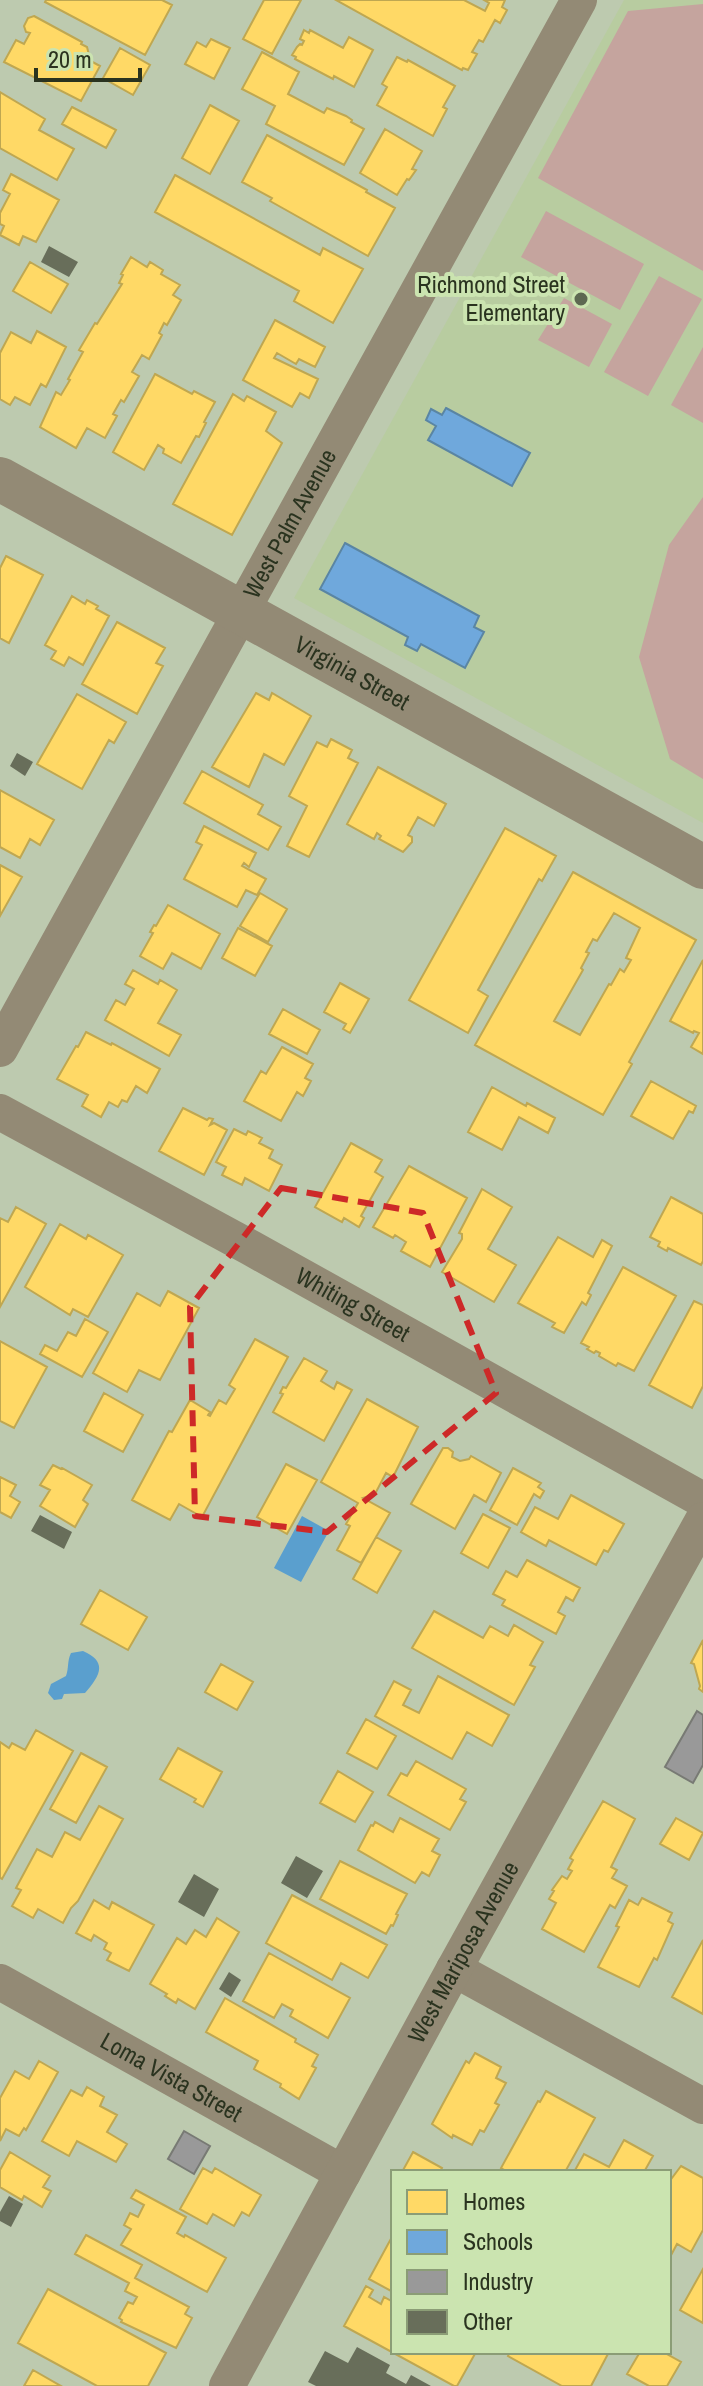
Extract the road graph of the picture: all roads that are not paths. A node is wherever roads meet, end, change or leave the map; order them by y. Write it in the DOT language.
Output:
graph roads {
  1 [pos="579,0"];
  2 [pos="0,479"];
  3 [pos="240,613"];
  4 [pos="703,867"];
  5 [pos="0,1049"];
  6 [pos="0,1112"];
  7 [pos="703,1500"];
  8 [pos="703,1520"];
  9 [pos="454,1969"];
  10 [pos="0,1982"];
  11 [pos="703,2106"];
  12 [pos="343,2173"];
  13 [pos="227,2386"];
  1 -- 3 [label="street, West Palm Avenue"];
  2 -- 3 [label="street, Virginia Street"];
  3 -- 4 [label="street, Virginia Street"];
  3 -- 5 [label="street, West Palm Avenue"];
  6 -- 7 [label="street, Whiting Street"];
  8 -- 9 [label="street, West Mariposa Avenue"];
  9 -- 11 [label="street"];
  9 -- 12 [label="street, West Mariposa Avenue"];
  10 -- 12 [label="street, Loma Vista Street"];
  12 -- 13 [label="street, West Mariposa Avenue"];
}
